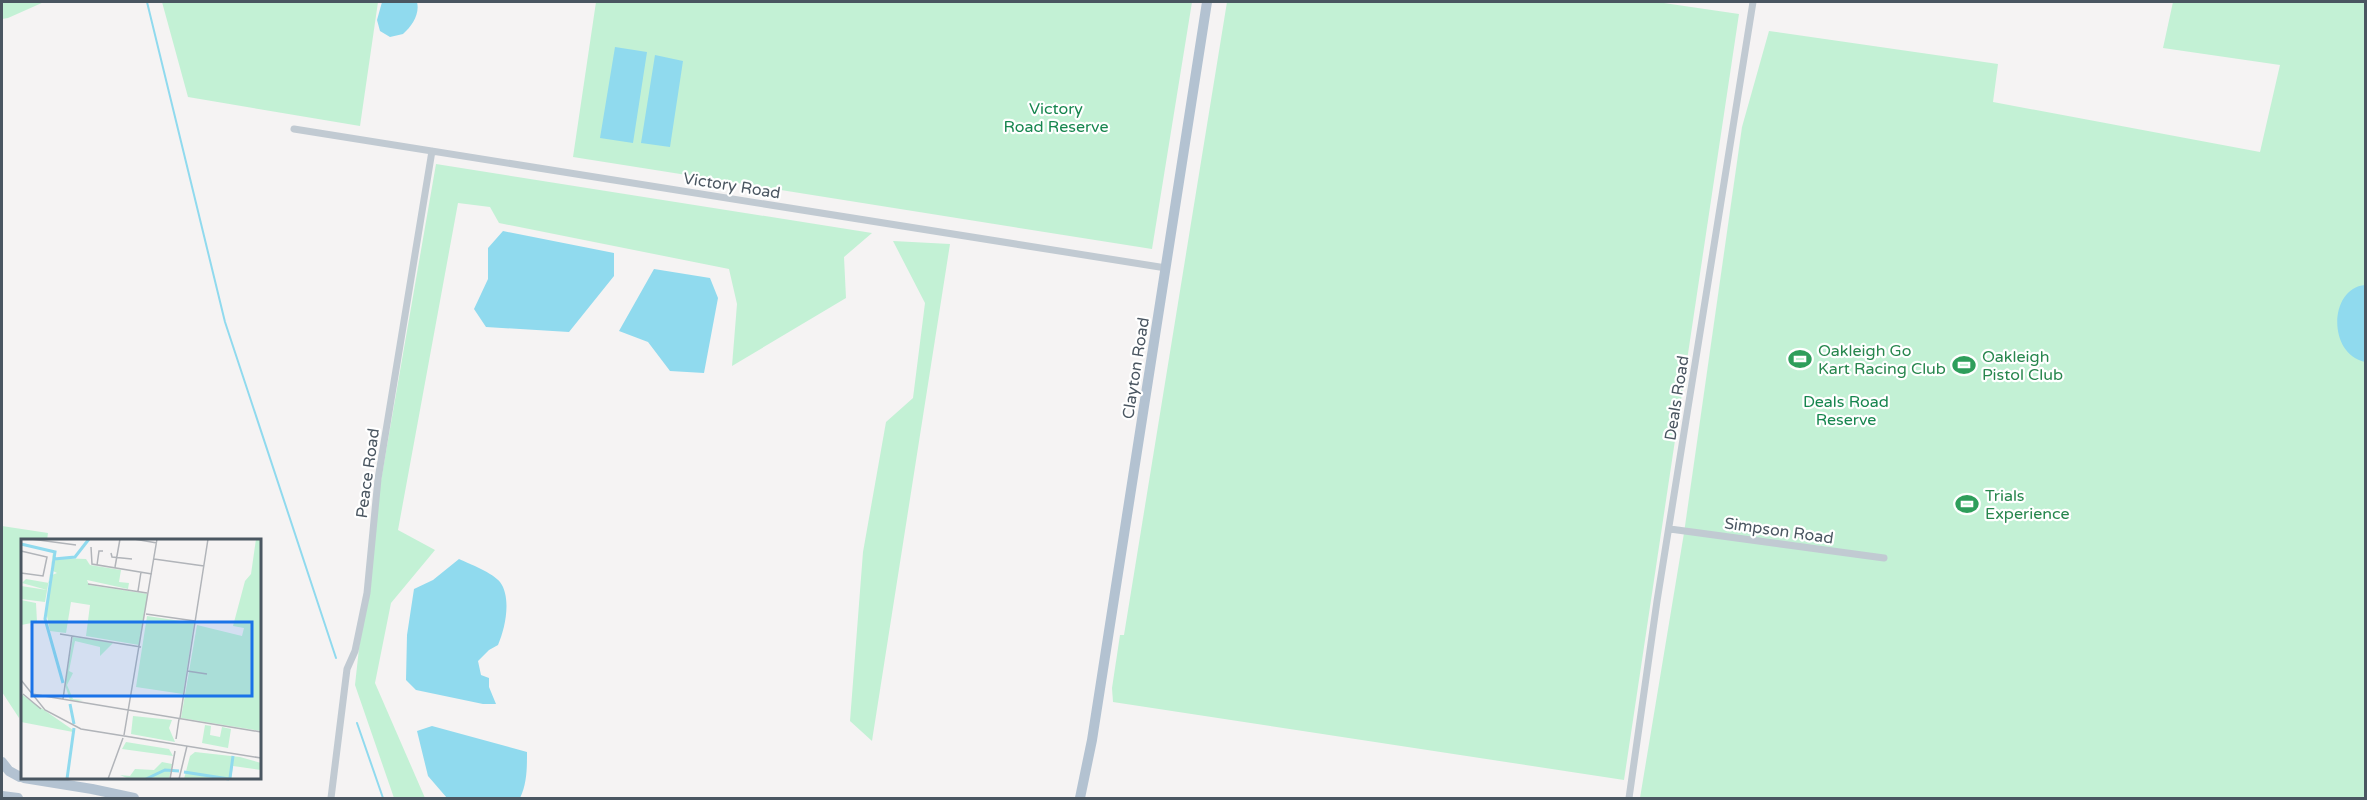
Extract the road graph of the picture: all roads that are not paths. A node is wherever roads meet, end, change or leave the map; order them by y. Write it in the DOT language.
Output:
graph roads {
  1 [pos="1207,2"];
  2 [pos="1753,2"];
  3 [pos="294,129"];
  4 [pos="432,151"];
  5 [pos="1166,268"];
  6 [pos="1670,529"];
  7 [pos="1884,558"];
  8 [pos="1092,740"];
  9 [pos="2,762"];
  10 [pos="2,774"];
  11 [pos="21,777"];
  12 [pos="21,777"];
  13 [pos="33,779"];
  14 [pos="2,796"];
  15 [pos="122,796"];
  16 [pos="18,798"];
  17 [pos="134,798"];
  18 [pos="331,798"];
  19 [pos="1080,798"];
  20 [pos="1088,798"];
  21 [pos="1629,798"];
  1 -- 5 [label="main road, Clayton Road"];
  2 -- 6 [label="street, Deals Road"];
  3 -- 4 [label="street, Victory Road"];
  4 -- 5 [label="street, Victory Road"];
  4 -- 18 [label="street, Peace Road"];
  5 -- 8 [label="main road, Clayton Road"];
  6 -- 7 [label="street, Simpson Road"];
  6 -- 21 [label="street, Deals Road"];
  8 -- 19 [label="main road, Clayton Road"];
  8 -- 20 [label="main road, Clayton Road"];
  9 -- 11 [label="main road"];
  10 -- 12 [label="main road"];
  13 -- 15 [label="main road"];
  14 -- 16 [label="main road"];
  15 -- 17 [label="main road"];
}
